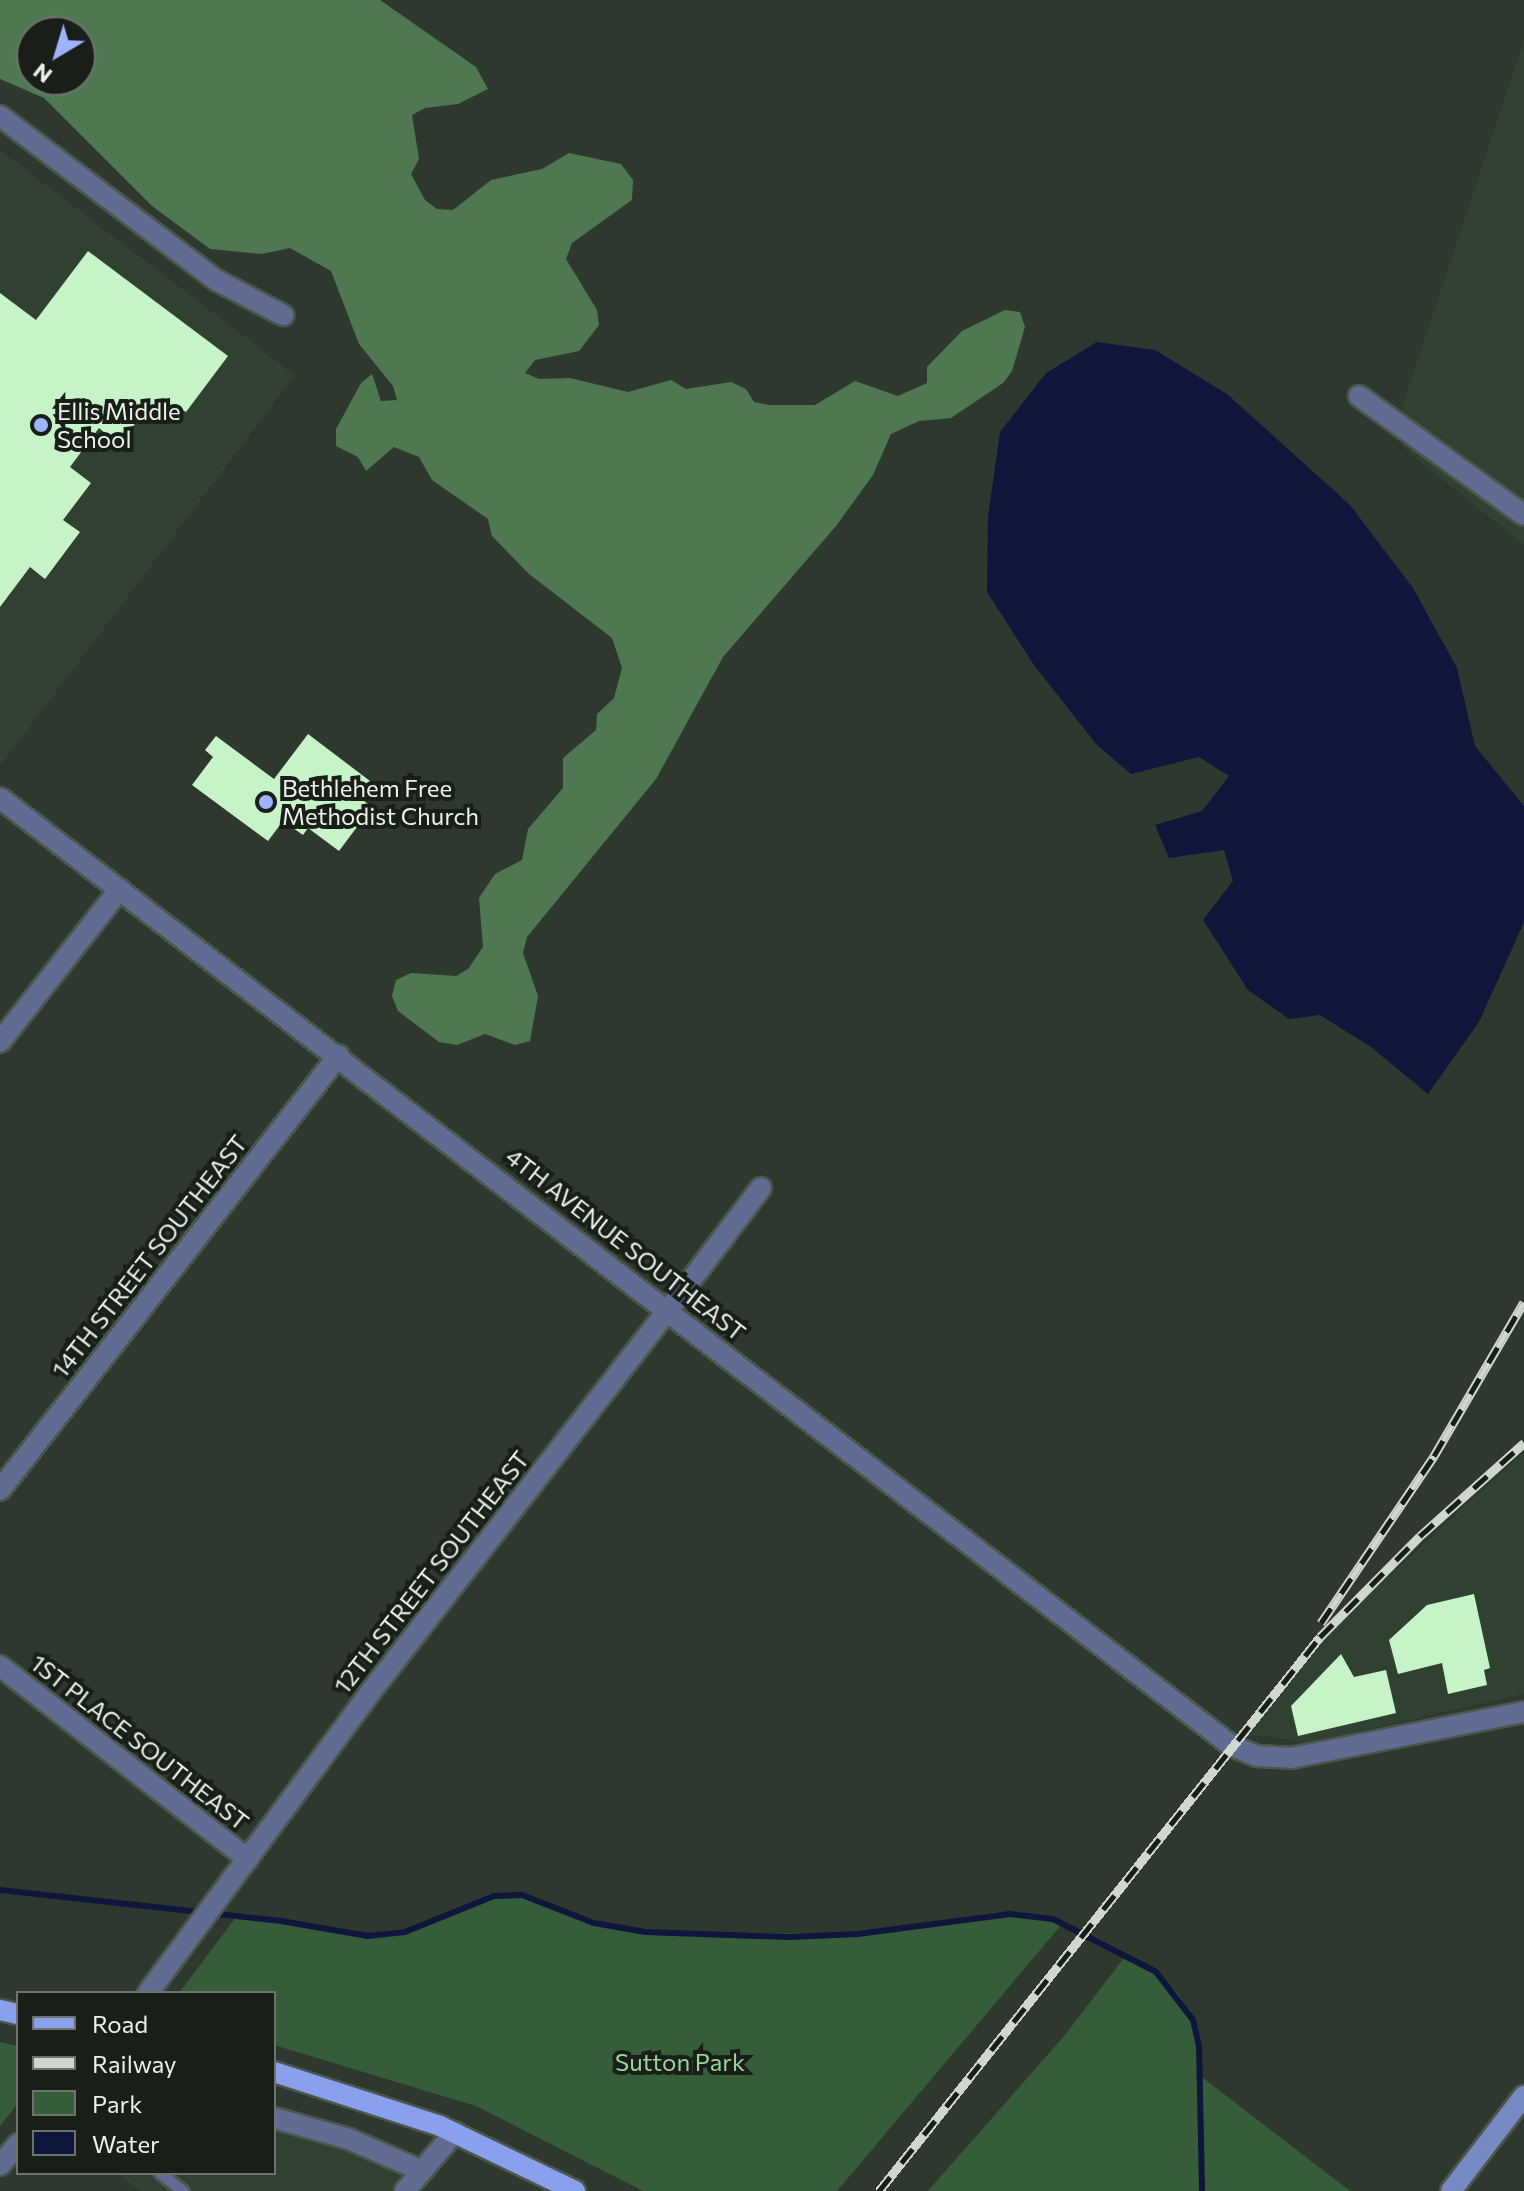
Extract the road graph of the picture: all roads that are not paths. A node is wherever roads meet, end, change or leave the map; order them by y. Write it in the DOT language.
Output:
graph roads {
  1 [pos="0,116"];
  2 [pos="283,315"];
  3 [pos="1359,396"];
  4 [pos="1524,515"];
  5 [pos="0,798"];
  6 [pos="120,889"];
  7 [pos="0,1042"];
  8 [pos="339,1055"];
  9 [pos="761,1188"];
  10 [pos="669,1309"];
  11 [pos="0,1490"];
  12 [pos="0,1666"];
  13 [pos="1524,1712"];
  14 [pos="248,1859"];
  15 [pos="150,1991"];
  16 [pos="276,2073"];
  17 [pos="1524,2096"];
  18 [pos="276,2119"];
  19 [pos="455,2132"];
  20 [pos="16,2146"];
  21 [pos="0,2165"];
  22 [pos="422,2171"];
  23 [pos="163,2175"];
  24 [pos="183,2191"];
  25 [pos="405,2191"];
  26 [pos="575,2191"];
  27 [pos="1451,2191"];
  1 -- 2 [label="street"];
  3 -- 4 [label="street"];
  5 -- 6 [label="street, 4TH AVENUE SOUTHEAST"];
  6 -- 7 [label="street"];
  6 -- 8 [label="street, 4TH AVENUE SOUTHEAST"];
  8 -- 10 [label="street, 4TH AVENUE SOUTHEAST"];
  8 -- 11 [label="street, 14TH STREET SOUTHEAST"];
  9 -- 10 [label="street, 12TH STREET SOUTHEAST"];
  10 -- 13 [label="street, 4TH AVENUE SOUTHEAST"];
  10 -- 14 [label="street, 12TH STREET SOUTHEAST"];
  12 -- 14 [label="street, 1ST PLACE SOUTHEAST"];
  14 -- 15 [label="street, 12TH STREET SOUTHEAST"];
  16 -- 19 [label="main road"];
  17 -- 27 [label="main road"];
  18 -- 22 [label="street"];
  19 -- 22 [label="street"];
  19 -- 26 [label="main road"];
  20 -- 21 [label="street"];
  22 -- 25 [label="street"];
  23 -- 24 [label="lane"];
}
